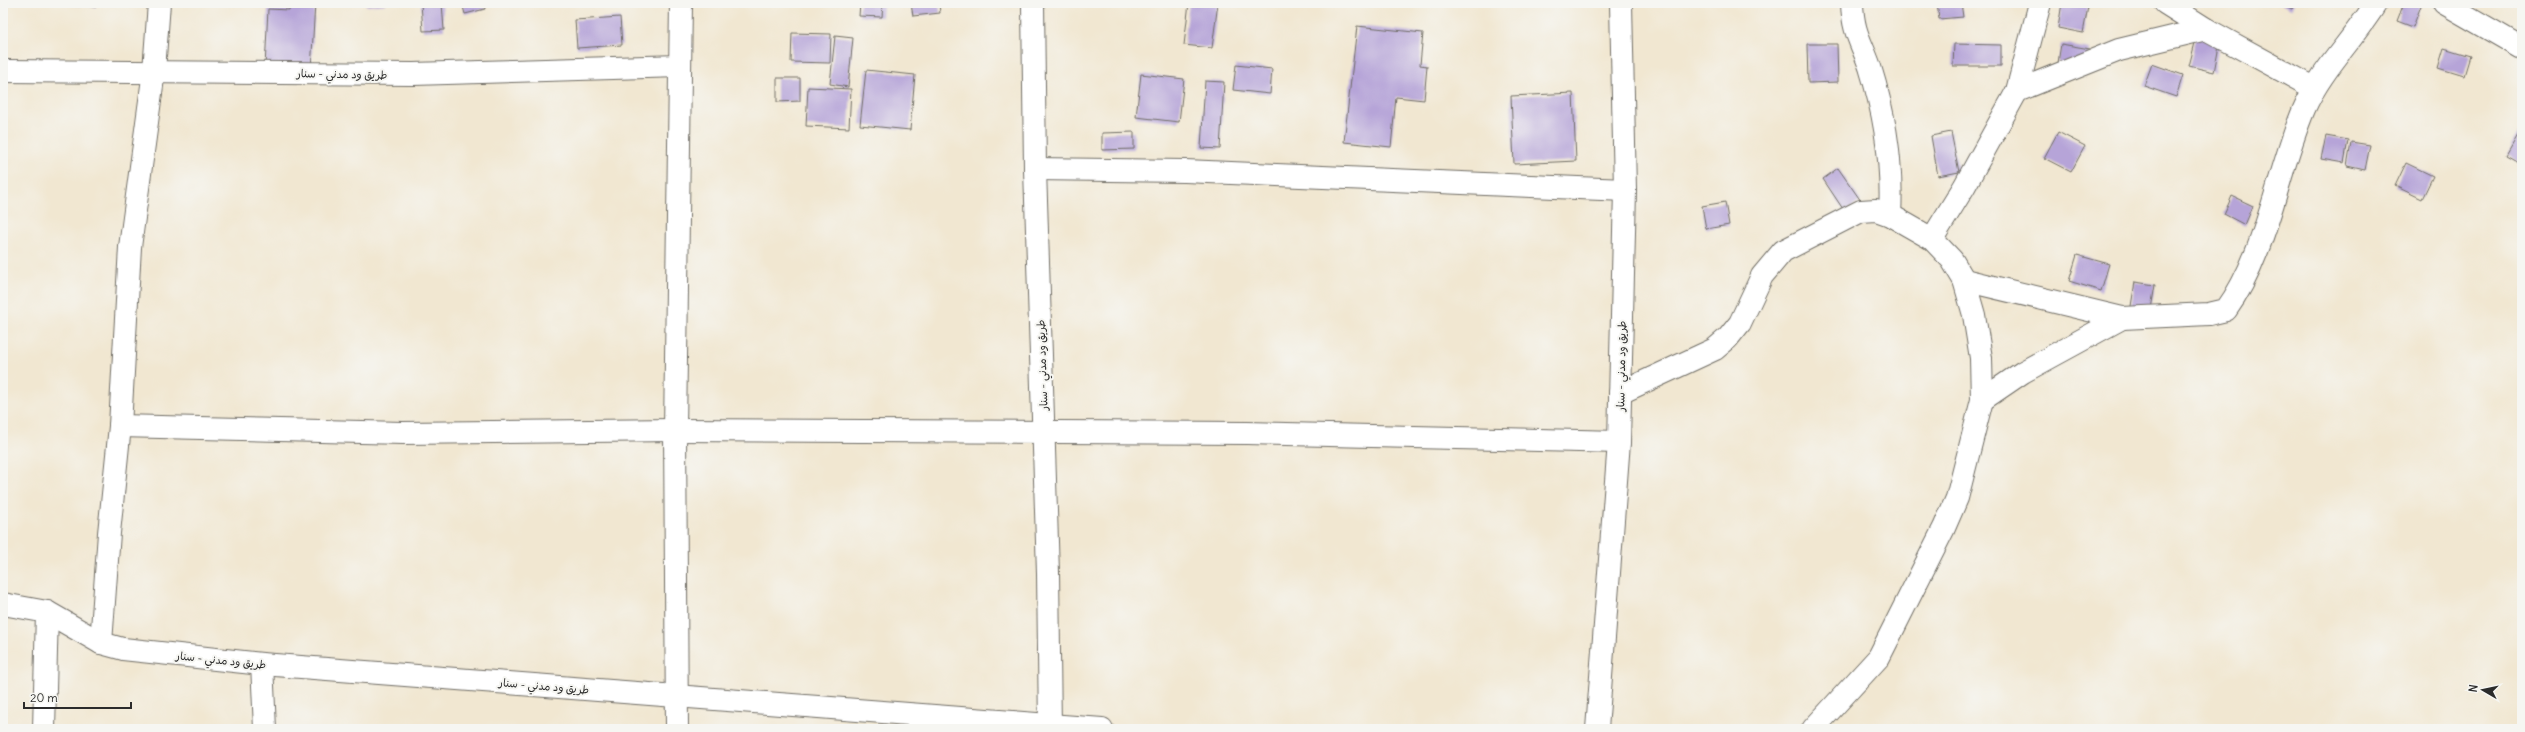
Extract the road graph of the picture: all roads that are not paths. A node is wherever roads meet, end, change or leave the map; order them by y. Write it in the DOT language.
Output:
graph roads {
  1 [pos="159,3"];
  2 [pos="681,3"];
  3 [pos="1033,3"];
  4 [pos="1621,3"];
  5 [pos="1852,3"];
  6 [pos="2040,3"];
  7 [pos="2165,3"];
  8 [pos="2376,3"];
  9 [pos="2444,3"];
  10 [pos="2206,29"];
  11 [pos="2522,48"];
  12 [pos="680,66"];
  13 [pos="3,71"];
  14 [pos="154,72"];
  15 [pos="2314,88"];
  16 [pos="2017,90"];
  17 [pos="1035,169"];
  18 [pos="1625,190"];
  19 [pos="1890,215"];
  20 [pos="1932,240"];
  21 [pos="1964,280"];
  22 [pos="2122,318"];
  23 [pos="1620,393"];
  24 [pos="1982,400"];
  25 [pos="120,426"];
  26 [pos="675,430"];
  27 [pos="1045,433"];
  28 [pos="1619,442"];
  29 [pos="3,604"];
  30 [pos="47,612"];
  31 [pos="101,643"];
  32 [pos="262,664"];
  33 [pos="678,697"];
  34 [pos="1050,728"];
  35 [pos="44,729"];
  36 [pos="266,729"];
  37 [pos="677,729"];
  38 [pos="1102,729"];
  39 [pos="1597,729"];
  40 [pos="1813,729"];
  1 -- 14 [label="street"];
  2 -- 12 [label="street"];
  3 -- 17 [label="street, طريق ود مدني - سنار"];
  4 -- 18 [label="street, طريق ود مدني - سنار"];
  5 -- 19 [label="street"];
  6 -- 16 [label="street"];
  7 -- 10 [label="street"];
  8 -- 15 [label="street"];
  9 -- 11 [label="street"];
  10 -- 15 [label="street"];
  10 -- 16 [label="street"];
  12 -- 14 [label="street, طريق ود مدني - سنار"];
  12 -- 26 [label="street"];
  13 -- 14 [label="street, طريق ود مدني - سنار"];
  14 -- 25 [label="street"];
  15 -- 22 [label="street"];
  16 -- 20 [label="street"];
  17 -- 18 [label="street"];
  17 -- 27 [label="street, طريق ود مدني - سنار"];
  18 -- 23 [label="street, طريق ود مدني - سنار"];
  19 -- 20 [label="street"];
  19 -- 23 [label="street"];
  20 -- 21 [label="street"];
  21 -- 22 [label="street"];
  21 -- 24 [label="street"];
  22 -- 24 [label="street"];
  23 -- 28 [label="street, طريق ود مدني - سنار"];
  24 -- 40 [label="street"];
  25 -- 26 [label="street"];
  25 -- 31 [label="street"];
  26 -- 27 [label="street"];
  26 -- 33 [label="street"];
  27 -- 28 [label="street"];
  27 -- 34 [label="street, طريق ود مدني - سنار"];
  28 -- 39 [label="street, طريق ود مدني - سنار"];
  29 -- 30 [label="street, طريق ود مدني - سنار"];
  30 -- 31 [label="street, طريق ود مدني - سنار"];
  30 -- 35 [label="street"];
  31 -- 32 [label="street, طريق ود مدني - سنار"];
  32 -- 33 [label="street, طريق ود مدني - سنار"];
  32 -- 36 [label="street"];
  33 -- 34 [label="street, طريق ود مدني - سنار"];
  33 -- 37 [label="street"];
  34 -- 38 [label="street, طريق ود مدني - سنار"];
}
